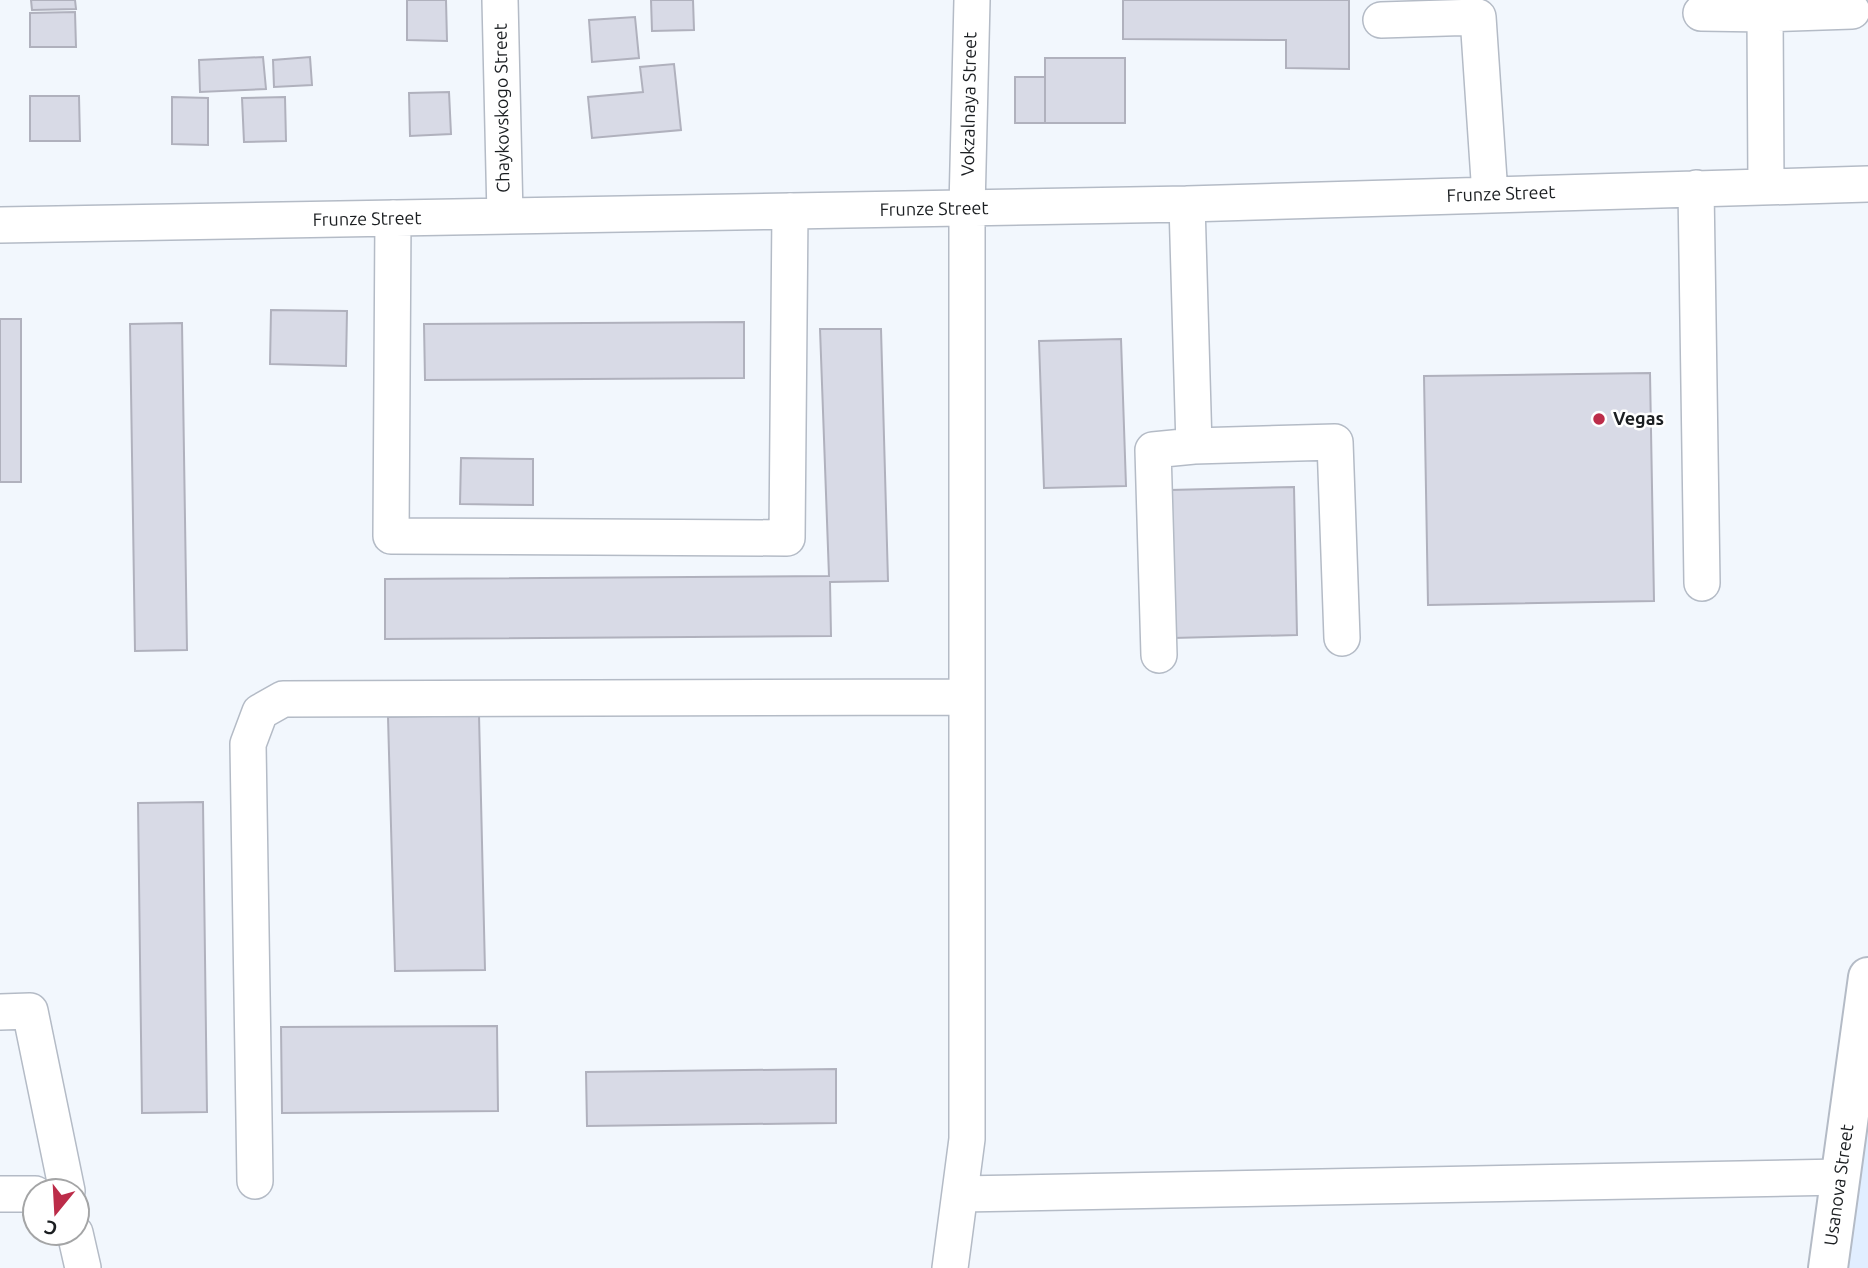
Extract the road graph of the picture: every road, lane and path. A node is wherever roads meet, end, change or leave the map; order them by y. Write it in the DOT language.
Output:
graph roads {
  1 [pos="500,0"];
  2 [pos="972,0"];
  3 [pos="1852,11"];
  4 [pos="1701,13"];
  5 [pos="1765,14"];
  6 [pos="1381,20"];
  7 [pos="1868,184"];
  8 [pos="1766,186"];
  9 [pos="1696,188"];
  10 [pos="1490,195"];
  11 [pos="1187,204"];
  12 [pos="967,208"];
  13 [pos="790,211"];
  14 [pos="505,216"];
  15 [pos="393,218"];
  16 [pos="0,225"];
  17 [pos="1194,446"];
  18 [pos="1702,583"];
  19 [pos="1342,638"];
  20 [pos="1159,655"];
  21 [pos="967,697"];
  22 [pos="1868,977"];
  23 [pos="0,1012"];
  24 [pos="1851,1153"];
  25 [pos="64,1177"];
  26 [pos="256,1181"];
  27 [pos="0,1194"];
  28 [pos="21,1194"];
  29 [pos="960,1194"];
  30 [pos="78,1247"];
  31 [pos="83,1268"];
  32 [pos="950,1268"];
  33 [pos="1828,1268"];
  1 -- 14 [label="street, Chaykovskogo Street"];
  2 -- 12 [label="street, Vokzalnaya Street"];
  3 -- 5 [label="street"];
  4 -- 5 [label="street"];
  5 -- 8 [label="street"];
  6 -- 10 [label="street"];
  7 -- 8 [label="street, Frunze Street"];
  8 -- 9 [label="street, Frunze Street"];
  9 -- 10 [label="street, Frunze Street"];
  9 -- 18 [label="street"];
  10 -- 11 [label="street, Frunze Street"];
  11 -- 12 [label="street, Frunze Street"];
  11 -- 17 [label="street"];
  12 -- 13 [label="street, Frunze Street"];
  12 -- 21 [label="street, Vokzalnaya Street"];
  13 -- 14 [label="street, Frunze Street"];
  13 -- 15 [label="street"];
  14 -- 15 [label="street, Frunze Street"];
  15 -- 16 [label="street, Frunze Street"];
  17 -- 19 [label="street"];
  17 -- 20 [label="street"];
  21 -- 26 [label="street"];
  21 -- 29 [label="street, Vokzalnaya Street"];
  22 -- 24 [label="main road, Usanova Street"];
  23 -- 25 [label="street"];
  24 -- 29 [label="street"];
  24 -- 33 [label="main road, Usanova Street"];
  27 -- 28 [label="street"];
  29 -- 32 [label="street, Vokzalnaya Street"];
  30 -- 31 [label="street"];
}
